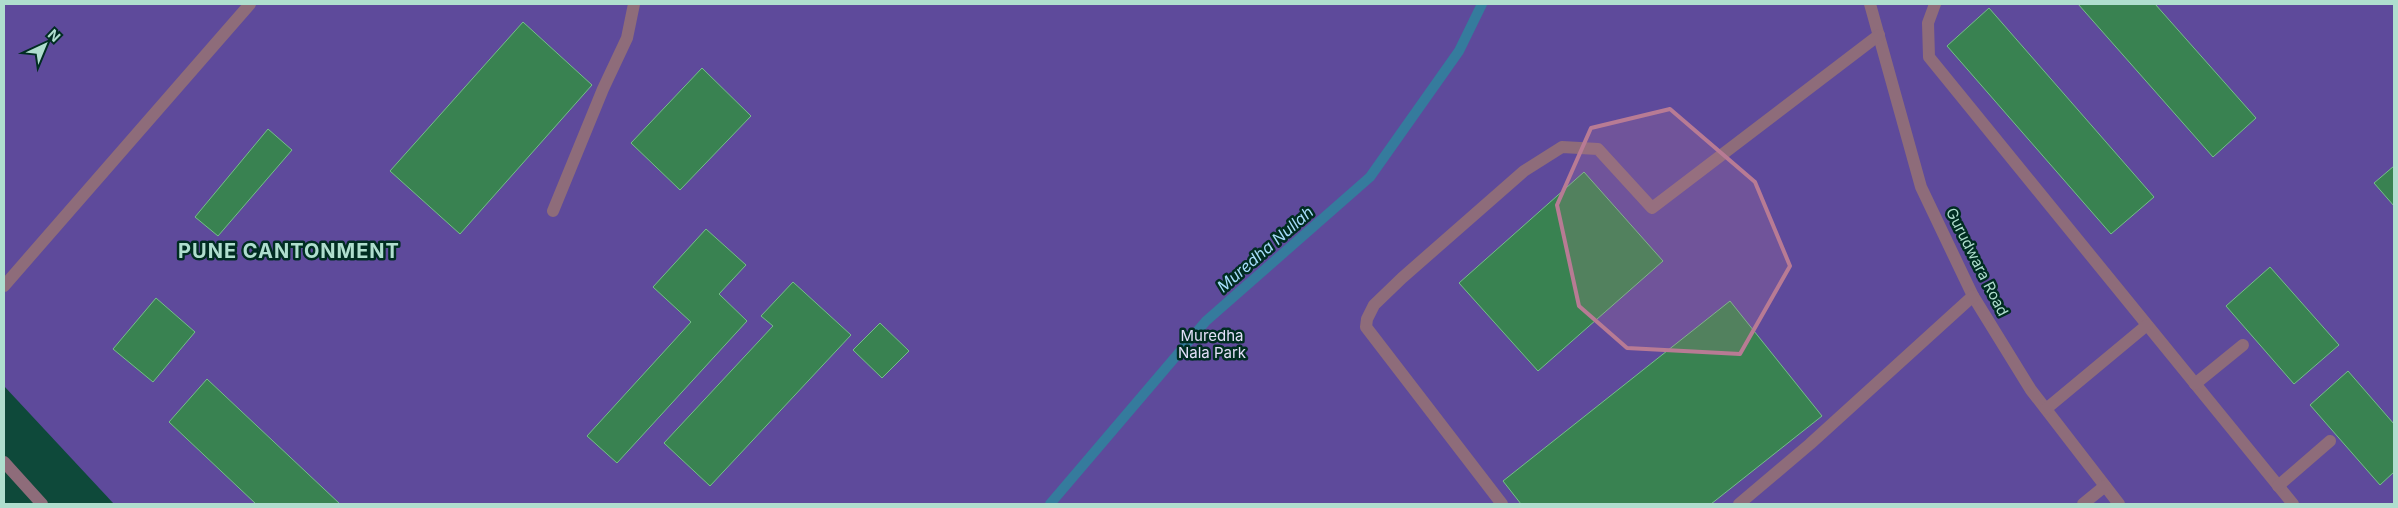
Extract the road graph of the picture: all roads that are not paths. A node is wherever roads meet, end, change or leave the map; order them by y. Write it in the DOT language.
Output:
graph roads {
  1 [pos="250,4"];
  2 [pos="634,4"];
  3 [pos="1870,4"];
  4 [pos="1935,4"];
  5 [pos="1878,35"];
  6 [pos="553,211"];
  7 [pos="4,286"];
  8 [pos="1973,296"];
  9 [pos="2147,325"];
  10 [pos="2243,345"];
  11 [pos="2195,384"];
  12 [pos="2046,409"];
  13 [pos="2330,441"];
  14 [pos="4,462"];
  15 [pos="2105,486"];
  16 [pos="2278,486"];
  17 [pos="42,504"];
  18 [pos="1502,504"];
  19 [pos="1739,504"];
  20 [pos="2083,504"];
  21 [pos="2119,504"];
  22 [pos="2293,504"];
  1 -- 7 [label="street"];
  2 -- 6 [label="street"];
  3 -- 5 [label="street, Gurudwara Road"];
  4 -- 9 [label="street"];
  5 -- 8 [label="street, Gurudwara Road"];
  5 -- 18 [label="street"];
  8 -- 12 [label="street, Gurudwara Road"];
  8 -- 19 [label="street"];
  9 -- 11 [label="street"];
  9 -- 12 [label="street"];
  10 -- 11 [label="street"];
  11 -- 16 [label="street"];
  12 -- 15 [label="street, Gurudwara Road"];
  13 -- 16 [label="street"];
  14 -- 17 [label="street"];
  15 -- 20 [label="street"];
  15 -- 21 [label="street, Gurudwara Road"];
  16 -- 22 [label="street"];
}
